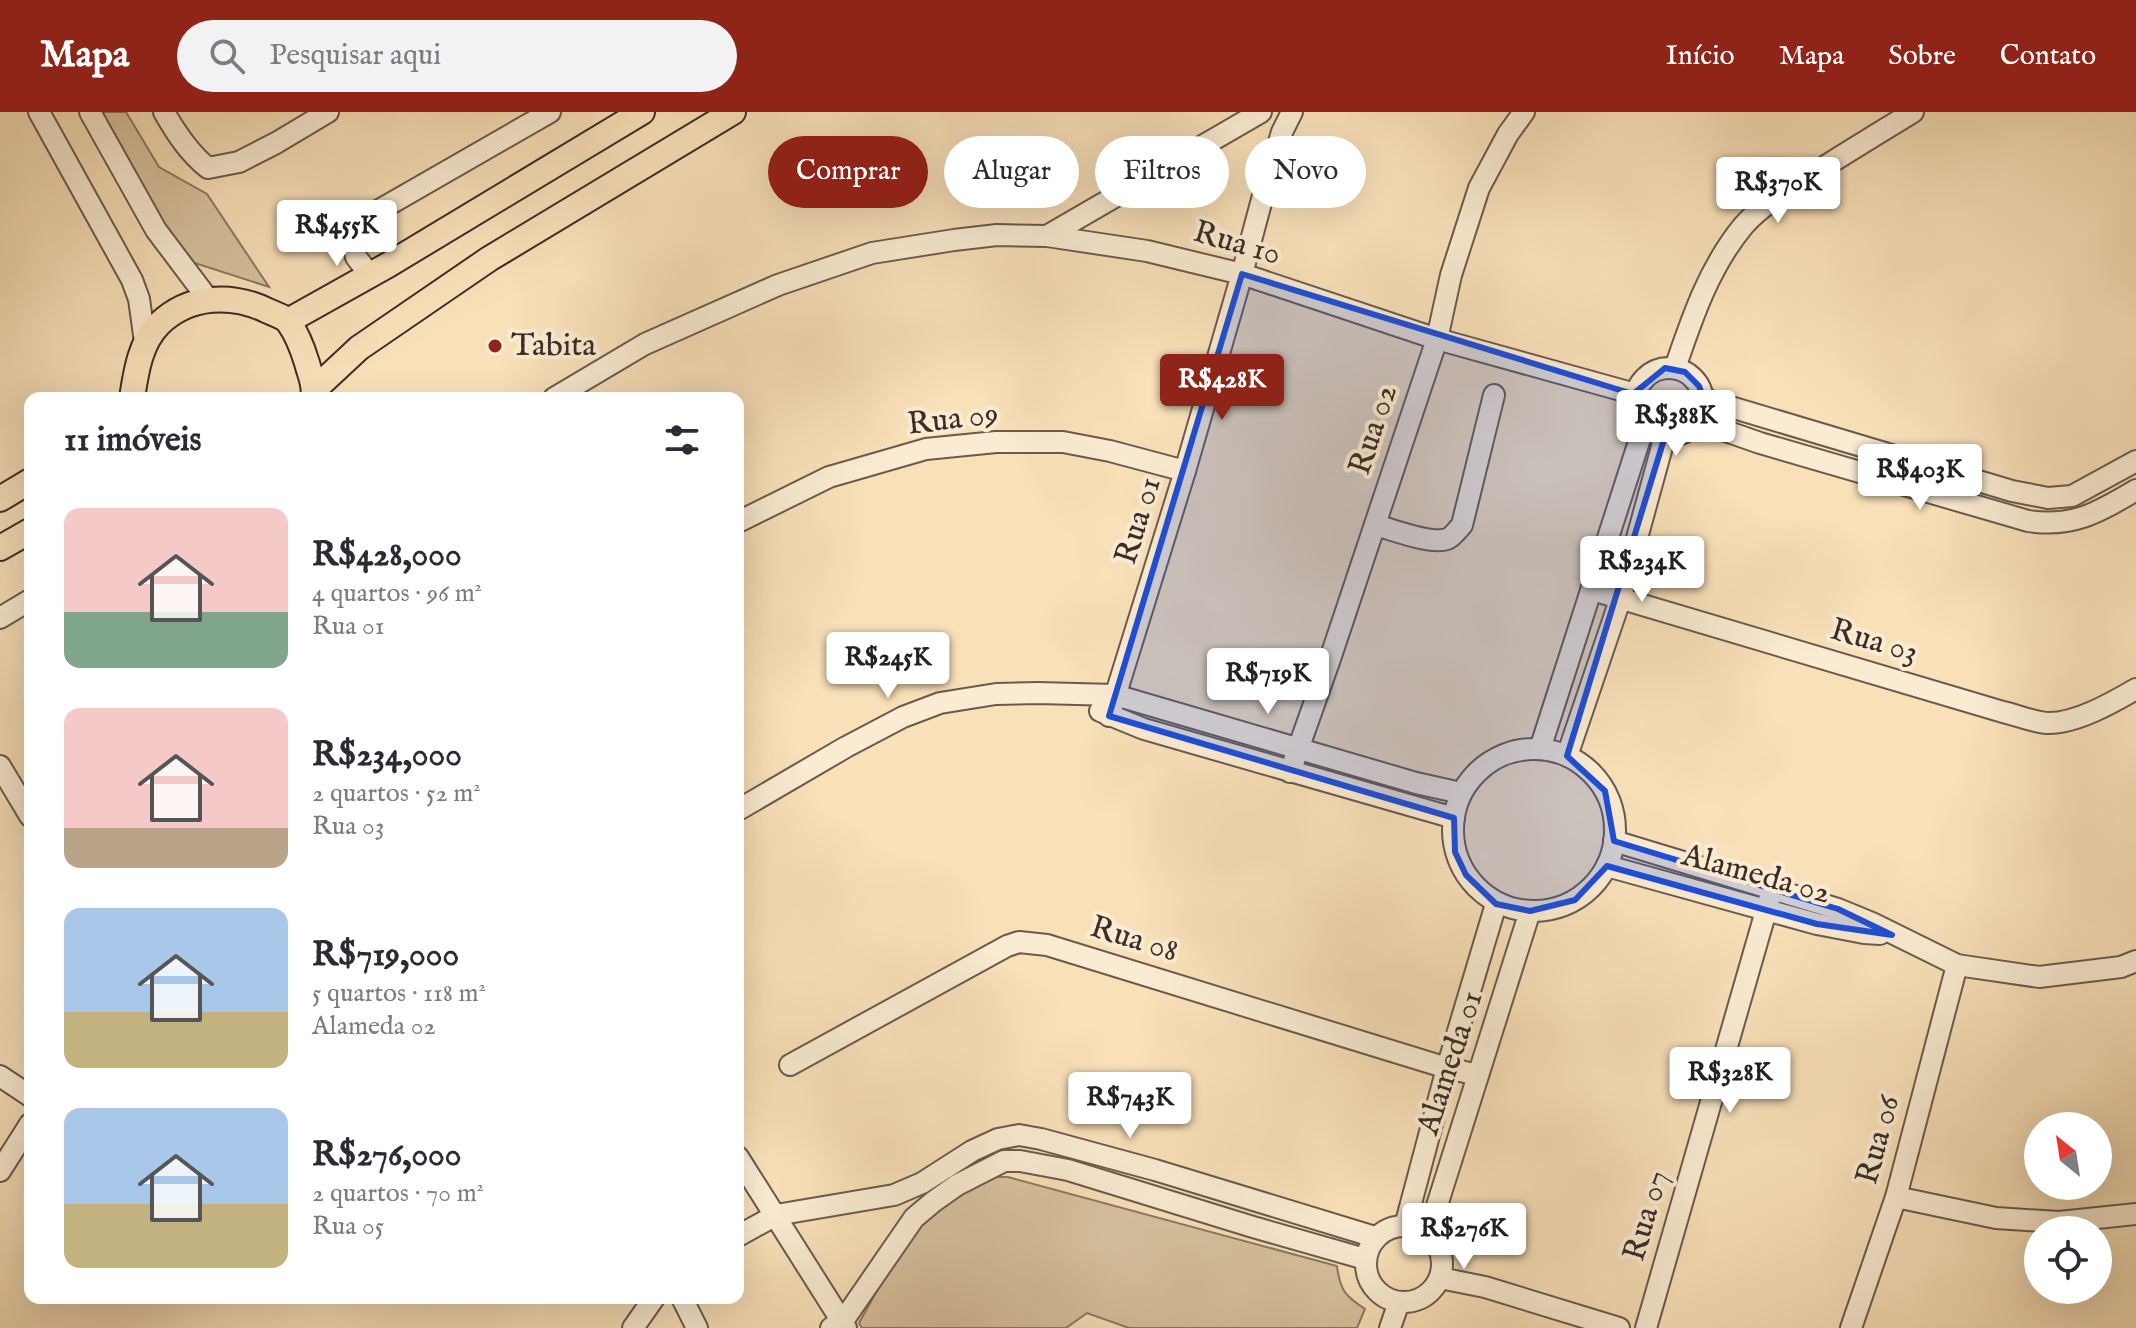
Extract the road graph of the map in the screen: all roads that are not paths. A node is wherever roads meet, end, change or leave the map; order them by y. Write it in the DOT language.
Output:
graph roads {
  1 [pos="39,112"];
  2 [pos="90,112"];
  3 [pos="164,112"];
  4 [pos="328,112"];
  5 [pos="550,112"];
  6 [pos="642,112"];
  7 [pos="733,112"];
  8 [pos="1261,112"];
  9 [pos="1292,112"];
  10 [pos="1524,112"];
  11 [pos="1913,112"];
  12 [pos="1047,236"];
  13 [pos="1242,274"];
  14 [pos="370,275"];
  15 [pos="208,299"];
  16 [pos="288,321"];
  17 [pos="1437,339"];
  18 [pos="145,342"];
  19 [pos="1675,368"];
  20 [pos="133,392"];
  21 [pos="314,392"];
  22 [pos="316,392"];
  23 [pos="564,392"];
  24 [pos="1635,394"];
  25 [pos="1494,395"];
  26 [pos="1704,399"];
  27 [pos="1697,421"];
  28 [pos="1644,426"];
  29 [pos="1665,436"];
  30 [pos="2136,461"];
  31 [pos="1185,471"];
  32 [pos="24,485"];
  33 [pos="2136,490"];
  34 [pos="0,499"];
  35 [pos="744,519"];
  36 [pos="1375,525"];
  37 [pos="24,534"];
  38 [pos="0,548"];
  39 [pos="1592,590"];
  40 [pos="1620,600"];
  41 [pos="24,604"];
  42 [pos="0,618"];
  43 [pos="2136,689"];
  44 [pos="1068,694"];
  45 [pos="1115,695"];
  46 [pos="1109,716"];
  47 [pos="1298,747"];
  48 [pos="1540,749"];
  49 [pos="1567,756"];
  50 [pos="0,766"];
  51 [pos="1290,772"];
  52 [pos="1461,793"];
  53 [pos="24,806"];
  54 [pos="744,806"];
  55 [pos="1454,818"];
  56 [pos="1614,841"];
  57 [pos="1607,866"];
  58 [pos="1772,890"];
  59 [pos="1496,904"];
  60 [pos="1530,911"];
  61 [pos="1765,911"];
  62 [pos="1892,935"];
  63 [pos="2136,961"];
  64 [pos="1957,965"];
  65 [pos="790,1065"];
  66 [pos="1447,1068"];
  67 [pos="1478,1075"];
  68 [pos="0,1076"];
  69 [pos="24,1092"];
  70 [pos="24,1133"];
  71 [pos="744,1166"];
  72 [pos="0,1171"];
  73 [pos="1232,1194"];
  74 [pos="1896,1197"];
  75 [pos="1261,1202"];
  76 [pos="2136,1214"];
  77 [pos="776,1215"];
  78 [pos="1226,1218"];
  79 [pos="1405,1226"];
  80 [pos="1253,1227"];
  81 [pos="744,1233"];
  82 [pos="1428,1234"];
  83 [pos="1375,1237"];
  84 [pos="1365,1259"];
  85 [pos="1440,1278"];
  86 [pos="1399,1302"];
  87 [pos="650,1304"];
  88 [pos="685,1304"];
  89 [pos="840,1326"];
  90 [pos="633,1328"];
  91 [pos="697,1328"];
  92 [pos="1390,1328"];
  93 [pos="1619,1328"];
  94 [pos="1646,1328"];
  95 [pos="1851,1328"];
  1 -- 18 [label="street"];
  2 -- 15 [label="street"];
  3 -- 4 [label="street"];
  5 -- 14 [label="street"];
  6 -- 14 [label="main road"];
  7 -- 22 [label="main road"];
  8 -- 12 [label="street"];
  9 -- 13 [label="street, Rua 01"];
  10 -- 17 [label="street, Rua 02"];
  11 -- 19 [label="street"];
  12 -- 13 [label="street, Rua 10"];
  12 -- 23 [label="street, Rua 10"];
  13 -- 17 [label="street, Rua 10"];
  13 -- 31 [label="street, Rua 01"];
  14 -- 16 [label="main road"];
  15 -- 16 [label="main road"];
  15 -- 18 [label="main road"];
  16 -- 21 [label="main road"];
  17 -- 24 [label="street, Rua 10"];
  17 -- 36 [label="street, Rua 02"];
  18 -- 20 [label="main road"];
  19 -- 24 [label="street"];
  19 -- 26 [label="street"];
  24 -- 28 [label="street"];
  25 -- 36 [label="street"];
  26 -- 27 [label="street"];
  26 -- 30 [label="street"];
  27 -- 29 [label="street"];
  27 -- 33 [label="street"];
  28 -- 29 [label="street"];
  28 -- 39 [label="street"];
  29 -- 40 [label="street"];
  31 -- 35 [label="street, Rua 09"];
  31 -- 45 [label="street, Rua 01"];
  32 -- 34 [label="main road"];
  36 -- 47 [label="street, Rua 02"];
  37 -- 38 [label="main road"];
  39 -- 40 [label="street, Rua 03"];
  39 -- 48 [label="street"];
  40 -- 43 [label="street, Rua 03"];
  40 -- 49 [label="street"];
  41 -- 42 [label="street"];
  44 -- 45 [label="street"];
  44 -- 46 [label="street"];
  44 -- 54 [label="street"];
  45 -- 46 [label="street, Rua 01"];
  45 -- 47 [label="street"];
  46 -- 51 [label="street"];
  47 -- 51 [label="street, Rua 02"];
  47 -- 52 [label="street"];
  48 -- 49 [label="street"];
  48 -- 52 [label="street"];
  49 -- 56 [label="street"];
  50 -- 53 [label="street"];
  51 -- 55 [label="street"];
  52 -- 55 [label="street"];
  55 -- 59 [label="street"];
  56 -- 57 [label="street"];
  56 -- 58 [label="street, Alameda 02"];
  57 -- 60 [label="street"];
  57 -- 61 [label="street, Alameda 02"];
  58 -- 61 [label="street, Rua 07"];
  58 -- 62 [label="street, Alameda 02"];
  59 -- 60 [label="street"];
  59 -- 66 [label="street, Alameda 01"];
  60 -- 67 [label="street, Alameda 01"];
  61 -- 62 [label="street, Alameda 02"];
  61 -- 94 [label="street, Rua 07"];
  62 -- 64 [label="street, Alameda 02"];
  63 -- 64 [label="street, Alameda 02"];
  64 -- 74 [label="street, Rua 06"];
  65 -- 66 [label="street, Rua 08"];
  66 -- 67 [label="street, Rua 08"];
  66 -- 79 [label="street, Alameda 01"];
  67 -- 82 [label="street, Alameda 01"];
  68 -- 69 [label="street"];
  70 -- 72 [label="street"];
  71 -- 77 [label="street"];
  73 -- 75 [label="street"];
  73 -- 77 [label="street"];
  73 -- 78 [label="street"];
  74 -- 76 [label="street"];
  74 -- 95 [label="street, Rua 06"];
  75 -- 80 [label="street"];
  75 -- 83 [label="street"];
  77 -- 81 [label="street"];
  77 -- 89 [label="street"];
  78 -- 80 [label="street"];
  78 -- 89 [label="street"];
  79 -- 82 [label="street"];
  79 -- 83 [label="street"];
  80 -- 84 [label="street"];
  82 -- 85 [label="street"];
  83 -- 84 [label="street"];
  84 -- 86 [label="street"];
  85 -- 86 [label="street"];
  85 -- 93 [label="street"];
  86 -- 92 [label="street"];
  87 -- 90 [label="street"];
  88 -- 91 [label="street"];
}
